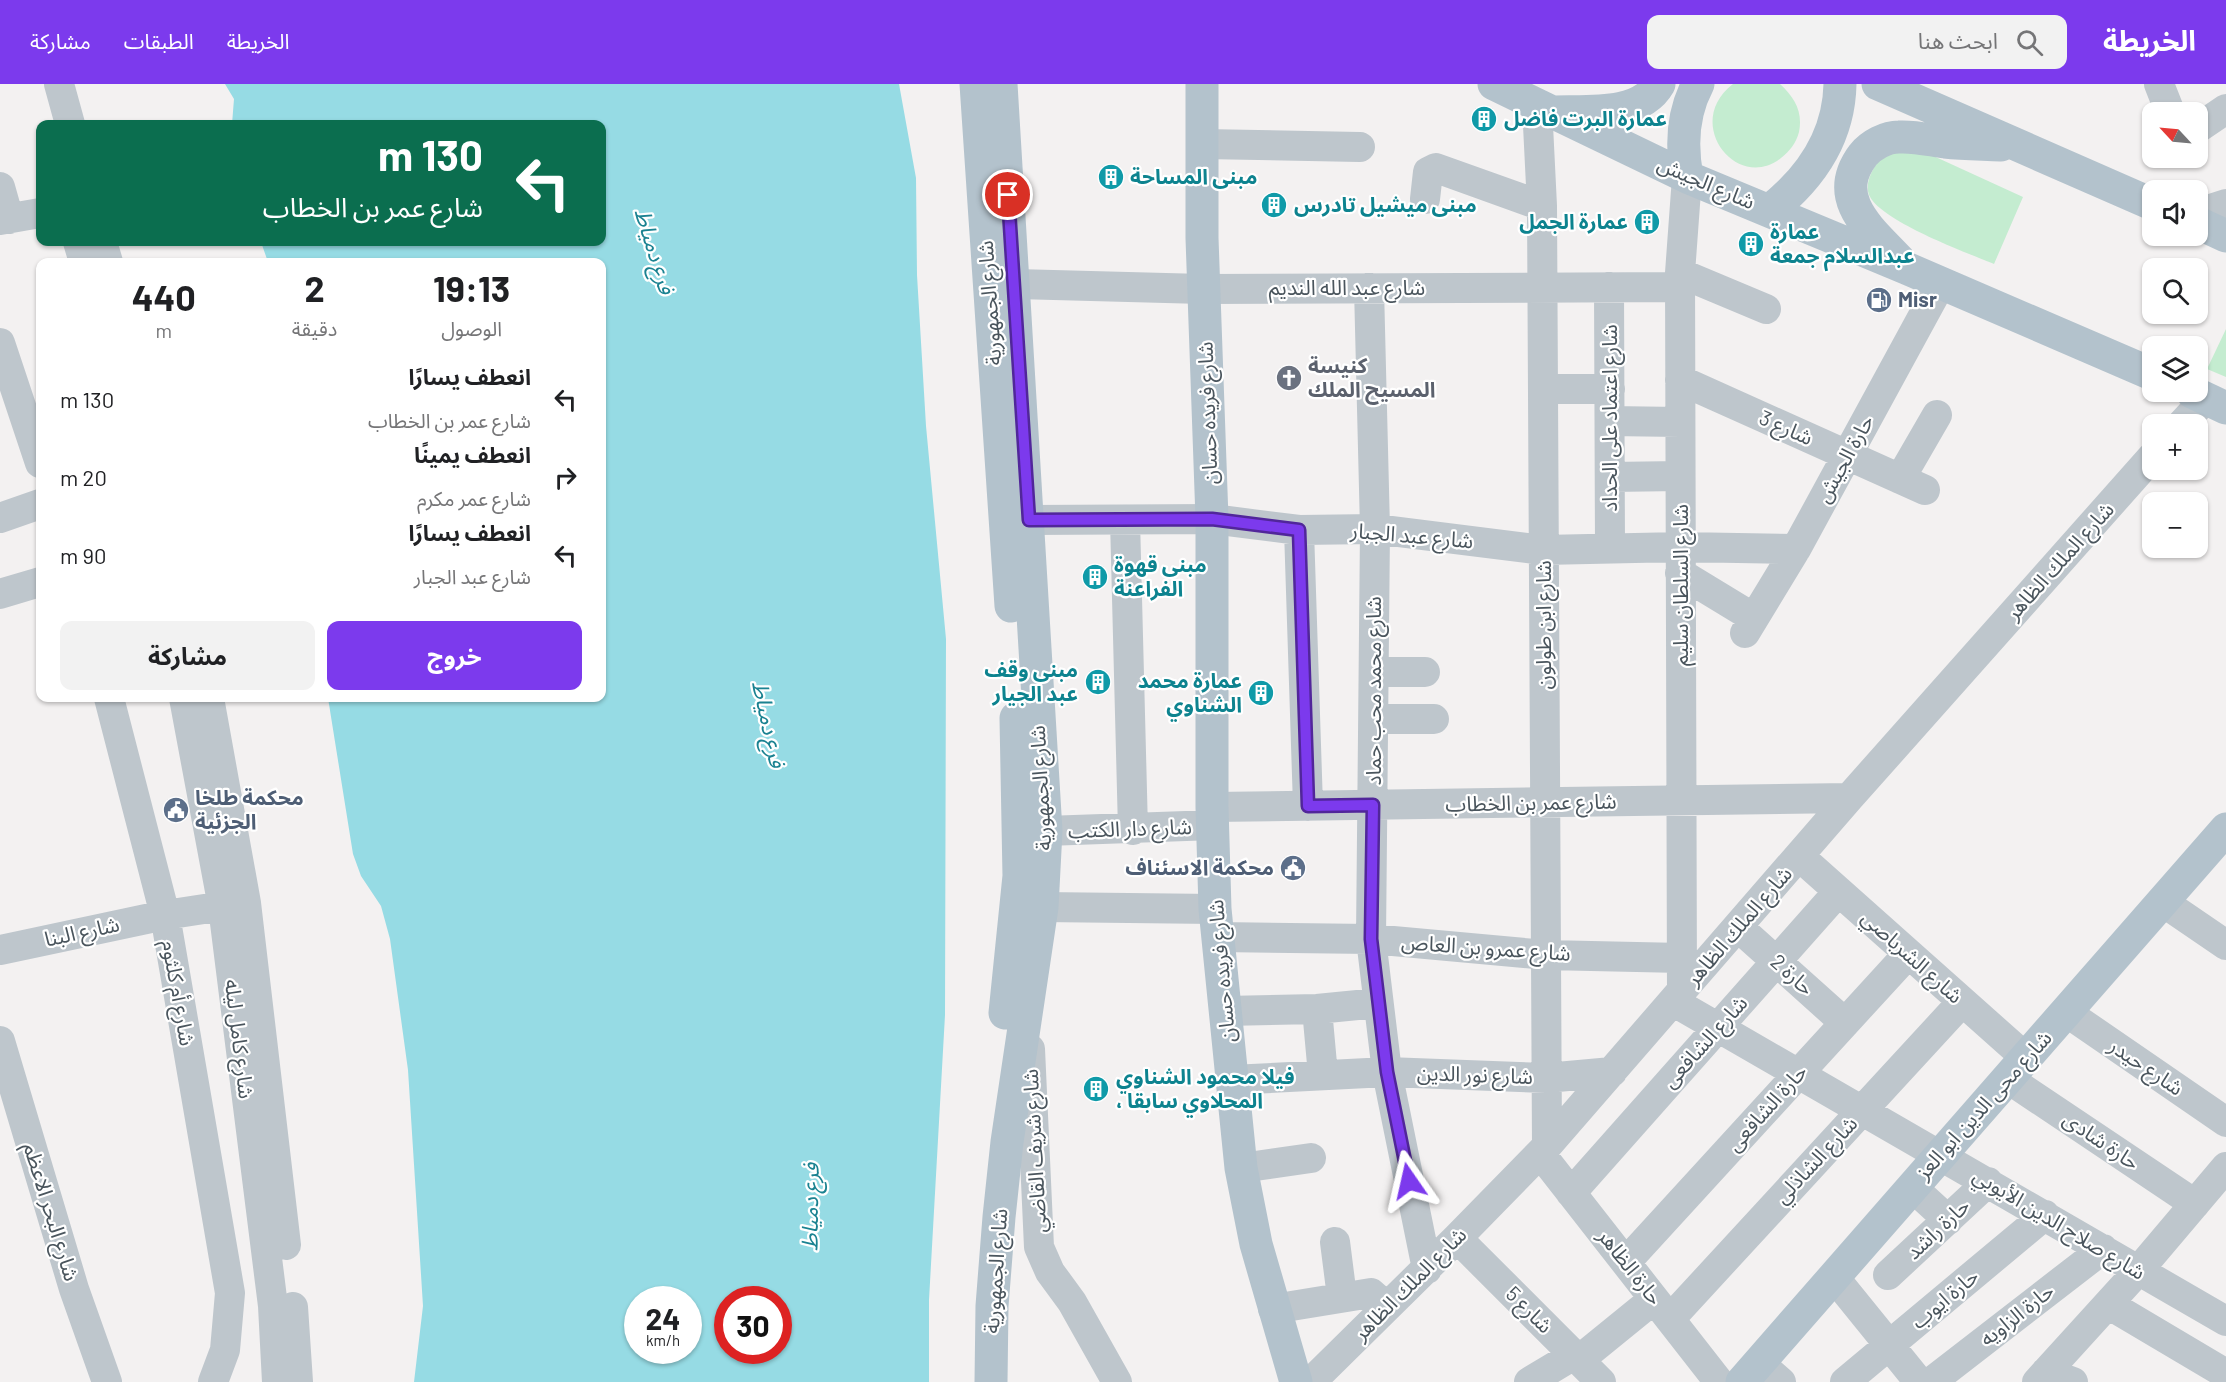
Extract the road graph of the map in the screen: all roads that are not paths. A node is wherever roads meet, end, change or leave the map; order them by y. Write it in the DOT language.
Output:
graph roads {
  1 [pos="39,84"];
  2 [pos="59,84"];
  3 [pos="976,84"];
  4 [pos="1001,84"];
  5 [pos="1202,84"];
  6 [pos="1494,84"];
  7 [pos="1659,84"];
  8 [pos="1698,84"];
  9 [pos="1840,84"];
  10 [pos="1878,84"];
  11 [pos="2159,84"];
  12 [pos="2166,102"];
  13 [pos="1545,109"];
  14 [pos="2226,109"];
  15 [pos="48,120"];
  16 [pos="69,120"];
  17 [pos="2208,121"];
  18 [pos="1203,144"];
  19 [pos="2021,146"];
  20 [pos="1360,147"];
  21 [pos="1687,177"];
  22 [pos="0,187"];
  23 [pos="1425,199"];
  24 [pos="2142,200"];
  25 [pos="2226,204"];
  26 [pos="1542,206"];
  27 [pos="2208,210"];
  28 [pos="1769,211"];
  29 [pos="36,214"];
  30 [pos="4,219"];
  31 [pos="2208,228"];
  32 [pos="2226,236"];
  33 [pos="1906,268"];
  34 [pos="1680,280"];
  35 [pos="1941,283"];
  36 [pos="1014,284"];
  37 [pos="1542,287"];
  38 [pos="1610,287"];
  39 [pos="1369,288"];
  40 [pos="1203,289"];
  41 [pos="1766,309"];
  42 [pos="0,343"];
  43 [pos="2142,370"];
  44 [pos="1680,380"];
  45 [pos="1543,388"];
  46 [pos="1610,389"];
  47 [pos="31,398"];
  48 [pos="2205,402"];
  49 [pos="2192,414"];
  50 [pos="1937,415"];
  51 [pos="1610,421"];
  52 [pos="1680,422"];
  53 [pos="36,434"];
  54 [pos="1847,455"];
  55 [pos="2142,468"];
  56 [pos="1680,476"];
  57 [pos="1610,477"];
  58 [pos="36,505"];
  59 [pos="0,518"];
  60 [pos="1212,519"];
  61 [pos="1029,520"];
  62 [pos="1125,520"];
  63 [pos="1375,529"];
  64 [pos="1299,530"];
  65 [pos="1610,548"];
  66 [pos="1796,549"];
  67 [pos="1544,550"];
  68 [pos="1680,560"];
  69 [pos="36,583"];
  70 [pos="0,594"];
  71 [pos="1375,672"];
  72 [pos="1425,672"];
  73 [pos="110,702"];
  74 [pos="185,702"];
  75 [pos="209,702"];
  76 [pos="1374,719"];
  77 [pos="1434,719"];
  78 [pos="1849,798"];
  79 [pos="1681,801"];
  80 [pos="1545,803"];
  81 [pos="1373,805"];
  82 [pos="1308,806"];
  83 [pos="1213,816"];
  84 [pos="2226,829"];
  85 [pos="1133,830"];
  86 [pos="1046,831"];
  87 [pos="1799,856"];
  88 [pos="1838,892"];
  89 [pos="2163,902"];
  90 [pos="234,904"];
  91 [pos="1042,907"];
  92 [pos="165,915"];
  93 [pos="1217,923"];
  94 [pos="1738,927"];
  95 [pos="1371,939"];
  96 [pos="2226,945"];
  97 [pos="0,950"];
  98 [pos="1908,954"];
  99 [pos="1546,955"];
  100 [pos="1682,958"];
  101 [pos="1777,961"];
  102 [pos="1678,997"];
  103 [pos="1962,1002"];
  104 [pos="1378,1003"];
  105 [pos="1028,1007"];
  106 [pos="1317,1009"];
  107 [pos="1225,1011"];
  108 [pos="2066,1012"];
  109 [pos="1845,1023"];
  110 [pos="1718,1027"];
  111 [pos="0,1041"];
  112 [pos="2016,1068"];
  113 [pos="1387,1072"];
  114 [pos="1612,1072"];
  115 [pos="1798,1074"];
  116 [pos="1323,1075"];
  117 [pos="1546,1078"];
  118 [pos="1231,1080"];
  119 [pos="1861,1111"];
  120 [pos="2226,1122"];
  121 [pos="1543,1149"];
  122 [pos="1940,1154"];
  123 [pos="1311,1158"];
  124 [pos="2226,1167"];
  125 [pos="1241,1168"];
  126 [pos="1988,1182"];
  127 [pos="1912,1187"];
  128 [pos="1571,1193"];
  129 [pos="2195,1204"];
  130 [pos="2045,1215"];
  131 [pos="1885,1218"];
  132 [pos="1948,1220"];
  133 [pos="1458,1239"];
  134 [pos="1335,1242"];
  135 [pos="1918,1248"];
  136 [pos="2103,1249"];
  137 [pos="1626,1263"];
  138 [pos="1426,1269"];
  139 [pos="2138,1271"];
  140 [pos="1888,1275"];
  141 [pos="1834,1277"];
  142 [pos="1342,1296"];
  143 [pos="2108,1304"];
  144 [pos="1387,1307"];
  145 [pos="1273,1309"];
  146 [pos="1662,1309"];
  147 [pos="2226,1321"];
  148 [pos="1889,1345"];
  149 [pos="1577,1358"];
  150 [pos="2226,1374"];
  151 [pos="1760,1376"];
  152 [pos="2052,1379"];
  153 [pos="107,1382"];
  154 [pos="213,1382"];
  155 [pos="277,1382"];
  156 [pos="298,1382"];
  157 [pos="970,1382"];
  158 [pos="991,1382"];
  159 [pos="1117,1382"];
  160 [pos="1296,1382"];
  161 [pos="1311,1382"];
  162 [pos="1529,1382"];
  163 [pos="1601,1382"];
  164 [pos="1719,1382"];
  165 [pos="1845,1382"];
  166 [pos="1919,1382"];
  167 [pos="1931,1382"];
  1 -- 15 [label="street"];
  2 -- 16 [label="street"];
  3 -- 157 [label="main road, شارع الجمهورية"];
  4 -- 36 [label="main road, شارع الجمهورية"];
  5 -- 18 [label="main road, شارع فريده حسان"];
  6 -- 13 [label="main road, شارع الجيش"];
  7 -- 13 [label="main road"];
  8 -- 21 [label="main road"];
  9 -- 28 [label="main road"];
  10 -- 19 [label="main road"];
  11 -- 12 [label="street"];
  13 -- 21 [label="main road, شارع الجيش"];
  13 -- 26 [label="street, شارع ابن طولون"];
  14 -- 17 [label="street"];
  18 -- 20 [label="street"];
  18 -- 40 [label="main road, شارع فريده حسان"];
  19 -- 24 [label="main road"];
  19 -- 33 [label="main road"];
  21 -- 28 [label="main road, شارع الجيش"];
  21 -- 34 [label="street, شارع السلطان سليم"];
  22 -- 30 [label="street"];
  23 -- 26 [label="street"];
  25 -- 27 [label="street"];
  26 -- 37 [label="street, شارع ابن طولون"];
  28 -- 33 [label="main road, شارع الجيش"];
  29 -- 30 [label="street"];
  31 -- 32 [label="main road"];
  33 -- 35 [label="main road, شارع الجيش"];
  34 -- 38 [label="street, شارع عبد الله النديم"];
  34 -- 41 [label="street"];
  34 -- 44 [label="street, شارع السلطان سليم"];
  35 -- 43 [label="main road, شارع الجيش"];
  35 -- 54 [label="street, حارة الجيش"];
  36 -- 40 [label="street, شارع عبد الله النديم"];
  36 -- 61 [label="main road, شارع الجمهورية"];
  37 -- 38 [label="street, شارع عبد الله النديم"];
  37 -- 39 [label="street, شارع عبد الله النديم"];
  37 -- 45 [label="street, شارع ابن طولون"];
  38 -- 46 [label="street, شارع اعتماد على الحداد"];
  39 -- 40 [label="street, شارع عبد الله النديم"];
  39 -- 63 [label="street, شارع محمد محب حماد"];
  40 -- 60 [label="main road, شارع فريده حسان"];
  42 -- 47 [label="street"];
  44 -- 52 [label="street, شارع السلطان سليم"];
  44 -- 54 [label="street, شارع 3"];
  45 -- 46 [label="street"];
  45 -- 67 [label="street, شارع ابن طولون"];
  46 -- 51 [label="street, شارع اعتماد على الحداد"];
  47 -- 53 [label="street"];
  48 -- 49 [label="street"];
  50 -- 54 [label="street, شارع 3"];
  51 -- 52 [label="street"];
  51 -- 57 [label="street, شارع اعتماد على الحداد"];
  52 -- 56 [label="street, شارع السلطان سليم"];
  54 -- 66 [label="street, حارة الجيش"];
  55 -- 78 [label="street, شارع الملك الظاهر"];
  56 -- 57 [label="street"];
  56 -- 68 [label="street, شارع السلطان سليم"];
  57 -- 65 [label="street, شارع اعتماد على الحداد"];
  58 -- 59 [label="street"];
  60 -- 62 [label="street, شارع عبد الجبار"];
  60 -- 64 [label="street, شارع عبد الجبار"];
  60 -- 83 [label="main road, شارع فريده حسان"];
  61 -- 62 [label="street, شارع عبد الجبار"];
  61 -- 86 [label="main road, شارع الجمهورية"];
  62 -- 85 [label="street"];
  63 -- 64 [label="street, شارع عبد الجبار"];
  63 -- 67 [label="street, شارع عبد الجبار"];
  63 -- 71 [label="street, شارع محمد محب حماد"];
  64 -- 82 [label="street"];
  65 -- 67 [label="street, شارع عبد الجبار"];
  65 -- 68 [label="street, شارع عبد الجبار"];
  66 -- 68 [label="street, شارع عبد الجبار"];
  66 -- 68 [label="street, حارة الجيش"];
  67 -- 80 [label="street, شارع ابن طولون"];
  68 -- 79 [label="street, شارع السلطان سليم"];
  69 -- 70 [label="street"];
  71 -- 72 [label="street"];
  71 -- 76 [label="street, شارع محمد محب حماد"];
  73 -- 92 [label="street, شارع أم كلثوم"];
  74 -- 90 [label="street, شارع كامل ليله"];
  75 -- 90 [label="street, شارع كامل ليله"];
  76 -- 77 [label="street"];
  76 -- 81 [label="street, شارع محمد محب حماد"];
  78 -- 79 [label="street, شارع عمر بن الخطاب"];
  78 -- 87 [label="street, شارع الملك الظاهر"];
  79 -- 80 [label="street, شارع عمر بن الخطاب"];
  79 -- 100 [label="street, شارع السلطان سليم"];
  80 -- 81 [label="street, شارع عمر بن الخطاب"];
  80 -- 99 [label="street, شارع ابن طولون"];
  81 -- 82 [label="street, شارع عمر بن الخطاب"];
  81 -- 95 [label="street, شارع محمد محب حماد"];
  82 -- 83 [label="street, شارع عمر بن الخطاب"];
  83 -- 85 [label="street, شارع دار الكتب"];
  83 -- 93 [label="main road, شارع فريده حسان"];
  84 -- 89 [label="main road, شارع محى الدين ابو العز"];
  85 -- 86 [label="street, شارع دار الكتب"];
  86 -- 91 [label="main road, شارع الجمهورية"];
  87 -- 88 [label="street, شارع الشرباصي"];
  87 -- 94 [label="street, شارع الملك الظاهر"];
  88 -- 98 [label="street, شارع الشرباصي"];
  88 -- 101 [label="street, شارع الشافعى"];
  89 -- 96 [label="street"];
  89 -- 108 [label="main road, شارع محى الدين ابو العز"];
  90 -- 92 [label="street, شارع البنا"];
  90 -- 155 [label="street, شارع كامل ليله"];
  90 -- 156 [label="street, شارع كامل ليله"];
  91 -- 93 [label="street, شارع عمرو بن العاص"];
  91 -- 105 [label="main road, شارع الجمهورية"];
  92 -- 97 [label="street, شارع البنا"];
  92 -- 154 [label="street, شارع أم كلثوم"];
  93 -- 95 [label="street, شارع عمرو بن العاص"];
  93 -- 107 [label="main road, شارع فريده حسان"];
  94 -- 101 [label="street, حارة 2"];
  94 -- 102 [label="street, شارع الملك الظاهر"];
  95 -- 99 [label="street, شارع عمرو بن العاص"];
  95 -- 104 [label="street, شارع محمد محب حماد"];
  98 -- 103 [label="street, شارع الشرباصي"];
  98 -- 109 [label="street, حارة الشافعى"];
  99 -- 100 [label="street, شارع عمرو بن العاص"];
  99 -- 117 [label="street, شارع ابن طولون"];
  100 -- 102 [label="street, شارع السلطان سليم"];
  101 -- 109 [label="street, حارة 2"];
  101 -- 110 [label="street, شارع الشافعى"];
  102 -- 110 [label="street, شارع صلاح الدين الأيوبي"];
  102 -- 114 [label="street, شارع الملك الظاهر"];
  103 -- 112 [label="street, شارع الشرباصي"];
  103 -- 119 [label="street, شارع الشاذلي"];
  104 -- 106 [label="street"];
  104 -- 113 [label="street, شارع محمد محب حماد"];
  105 -- 158 [label="main road, شارع الجمهورية"];
  105 -- 159 [label="street, شارع شريف القاضي"];
  106 -- 107 [label="street"];
  106 -- 116 [label="street"];
  107 -- 118 [label="main road, شارع فريده حسان"];
  108 -- 112 [label="main road, شارع محى الدين ابو العز"];
  108 -- 120 [label="street, شارع حيدر"];
  109 -- 115 [label="street, حارة الشافعى"];
  110 -- 115 [label="street, شارع صلاح الدين الأيوبي"];
  110 -- 128 [label="street, شارع الشافعى"];
  111 -- 153 [label="street, شارع البحر الاعظم"];
  112 -- 122 [label="main road, شارع محى الدين ابو العز"];
  112 -- 129 [label="street, حارة شادى"];
  113 -- 116 [label="street, شارع نور الدين"];
  113 -- 117 [label="street, شارع نور الدين"];
  113 -- 138 [label="street, شارع محمد محب حماد"];
  114 -- 117 [label="street, شارع نور الدين"];
  114 -- 121 [label="street, شارع الملك الظاهر"];
  115 -- 119 [label="street, شارع صلاح الدين الأيوبي"];
  115 -- 137 [label="street, حارة الشافعى"];
  116 -- 118 [label="street, شارع نور الدين"];
  117 -- 121 [label="street, شارع ابن طولون"];
  118 -- 125 [label="main road, شارع فريده حسان"];
  119 -- 122 [label="street, شارع صلاح الدين الأيوبي"];
  119 -- 146 [label="street, شارع الشاذلي"];
  121 -- 128 [label="street, حارة الظاهر"];
  121 -- 133 [label="street, شارع الملك الظاهر"];
  122 -- 126 [label="street, شارع صلاح الدين الأيوبي"];
  122 -- 127 [label="main road, شارع محى الدين ابو العز"];
  123 -- 125 [label="street"];
  124 -- 129 [label="street"];
  125 -- 145 [label="main road, شارع فريده حسان"];
  126 -- 130 [label="street, شارع صلاح الدين الأيوبي"];
  126 -- 132 [label="street, حارة راشد"];
  127 -- 131 [label="main road, شارع محى الدين ابو العز"];
  127 -- 132 [label="street"];
  128 -- 137 [label="street, حارة الظاهر"];
  129 -- 139 [label="street"];
  130 -- 136 [label="street, شارع صلاح الدين الأيوبي"];
  130 -- 148 [label="street, حارة ايوب"];
  131 -- 135 [label="street"];
  131 -- 141 [label="main road, شارع محى الدين ابو العز"];
  132 -- 135 [label="street, حارة راشد"];
  133 -- 138 [label="street, شارع الملك الظاهر"];
  133 -- 149 [label="street, شارع 5"];
  134 -- 142 [label="street"];
  135 -- 140 [label="street, حارة راشد"];
  136 -- 139 [label="street, شارع صلاح الدين الأيوبي"];
  136 -- 167 [label="street, حارة الزاويه"];
  137 -- 146 [label="street, حارة الظاهر"];
  138 -- 144 [label="street, شارع الملك الظاهر"];
  139 -- 143 [label="street"];
  139 -- 147 [label="street, شارع صلاح الدين الأيوبي"];
  141 -- 148 [label="street"];
  141 -- 151 [label="main road, شارع محى الدين ابو العز"];
  142 -- 144 [label="street"];
  142 -- 145 [label="street"];
  143 -- 150 [label="street"];
  143 -- 152 [label="street"];
  144 -- 161 [label="street, شارع الملك الظاهر"];
  145 -- 160 [label="main road, شارع فريده حسان"];
  146 -- 149 [label="street, شارع الشاذلي"];
  146 -- 164 [label="street, حارة الظاهر"];
  148 -- 165 [label="street, حارة ايوب"];
  148 -- 166 [label="street"];
  149 -- 162 [label="street, شارع الشاذلي"];
  149 -- 163 [label="street, شارع 5"];
}
